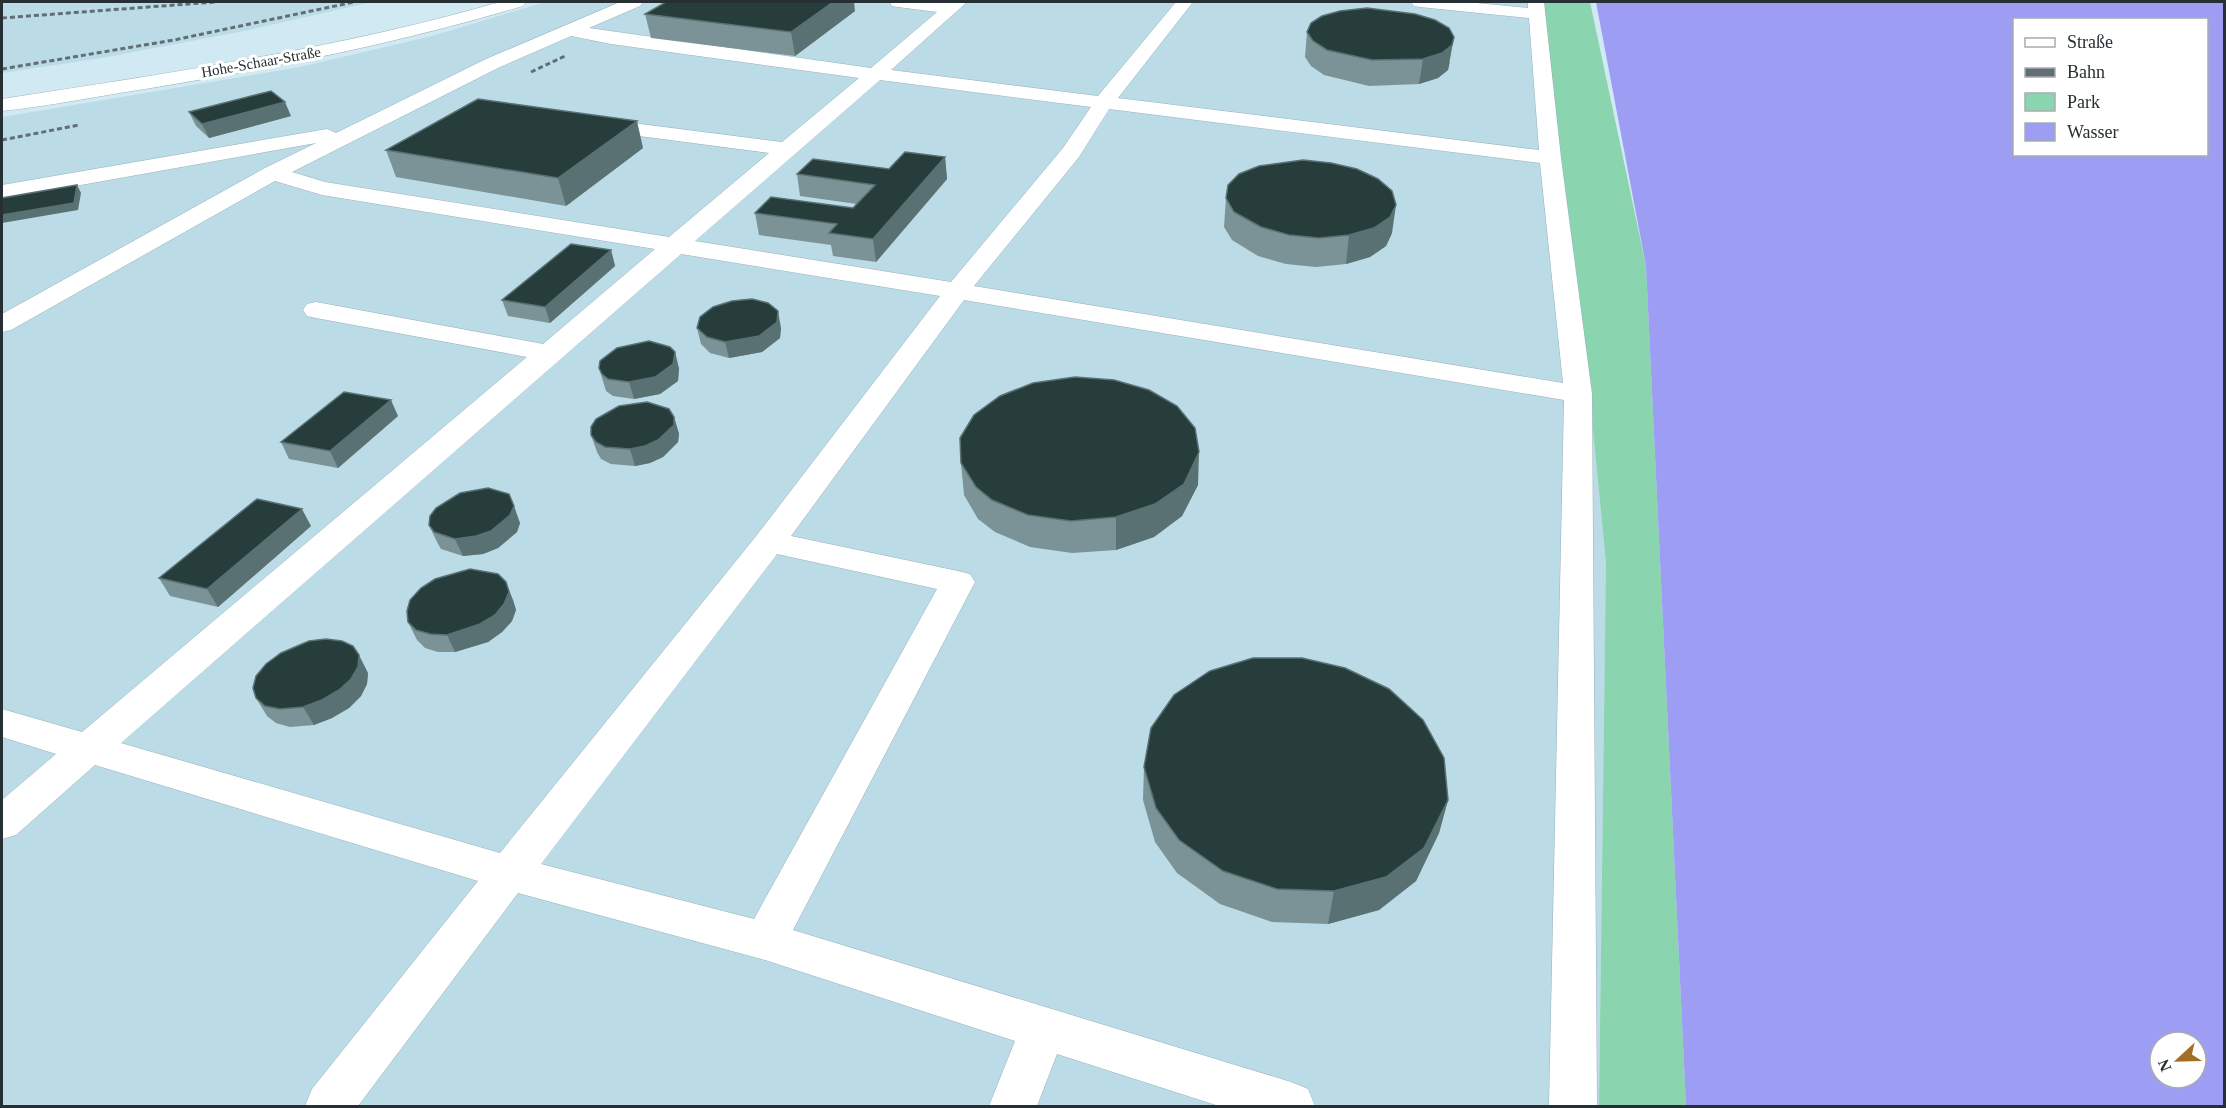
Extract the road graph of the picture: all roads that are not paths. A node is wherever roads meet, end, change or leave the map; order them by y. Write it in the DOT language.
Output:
graph roads {
  1 [pos="517,2"];
  2 [pos="634,2"];
  3 [pos="898,2"];
  4 [pos="1185,2"];
  5 [pos="1420,2"];
  6 [pos="955,5"];
  7 [pos="1536,8"];
  8 [pos="570,30"];
  9 [pos="991,69"];
  10 [pos="875,74"];
  11 [pos="974,86"];
  12 [pos="1104,102"];
  13 [pos="2,105"];
  14 [pos="409,106"];
  15 [pos="451,106"];
  16 [pos="577,122"];
  17 [pos="362,129"];
  18 [pos="788,149"];
  19 [pos="1550,158"];
  20 [pos="273,173"];
  21 [pos="2,192"];
  22 [pos="674,246"];
  23 [pos="957,291"];
  24 [pos="316,310"];
  25 [pos="2,324"];
  26 [pos="549,353"];
  27 [pos="1578,394"];
  28 [pos="770,542"];
  29 [pos="2,723"];
  30 [pos="87,748"];
  31 [pos="2,823"];
  32 [pos="509,873"];
  33 [pos="765,941"];
  34 [pos="1044,1028"];
  35 [pos="329,1107"];
  36 [pos="1014,1107"];
  37 [pos="1291,1107"];
  38 [pos="1573,1107"];
  1 -- 13 [label="main road, Hohe-Schaar-Straße"];
  2 -- 8 [label="main road"];
  3 -- 6 [label="main road"];
  4 -- 12 [label="main road"];
  5 -- 7 [label="main road"];
  6 -- 10 [label="main road"];
  7 -- 19 [label="main road"];
  8 -- 10 [label="main road"];
  8 -- 14 [label="main road"];
  9 -- 11 [label="main road"];
  10 -- 11 [label="main road"];
  10 -- 18 [label="main road"];
  11 -- 12 [label="main road"];
  12 -- 19 [label="main road"];
  12 -- 23 [label="main road"];
  14 -- 15 [label="main road"];
  14 -- 17 [label="main road"];
  16 -- 18 [label="main road"];
  17 -- 20 [label="main road"];
  17 -- 21 [label="main road"];
  18 -- 22 [label="main road"];
  19 -- 27 [label="main road"];
  20 -- 22 [label="main road"];
  20 -- 25 [label="main road"];
  22 -- 23 [label="main road"];
  22 -- 26 [label="main road"];
  23 -- 27 [label="main road"];
  23 -- 28 [label="main road"];
  24 -- 26 [label="main road"];
  26 -- 30 [label="main road"];
  27 -- 38 [label="main road"];
  28 -- 32 [label="main road"];
  28 -- 33 [label="main road"];
  29 -- 30 [label="main road"];
  30 -- 31 [label="main road"];
  30 -- 32 [label="main road"];
  32 -- 33 [label="main road"];
  32 -- 35 [label="main road"];
  33 -- 34 [label="main road"];
  34 -- 36 [label="main road"];
  34 -- 37 [label="main road"];
}
